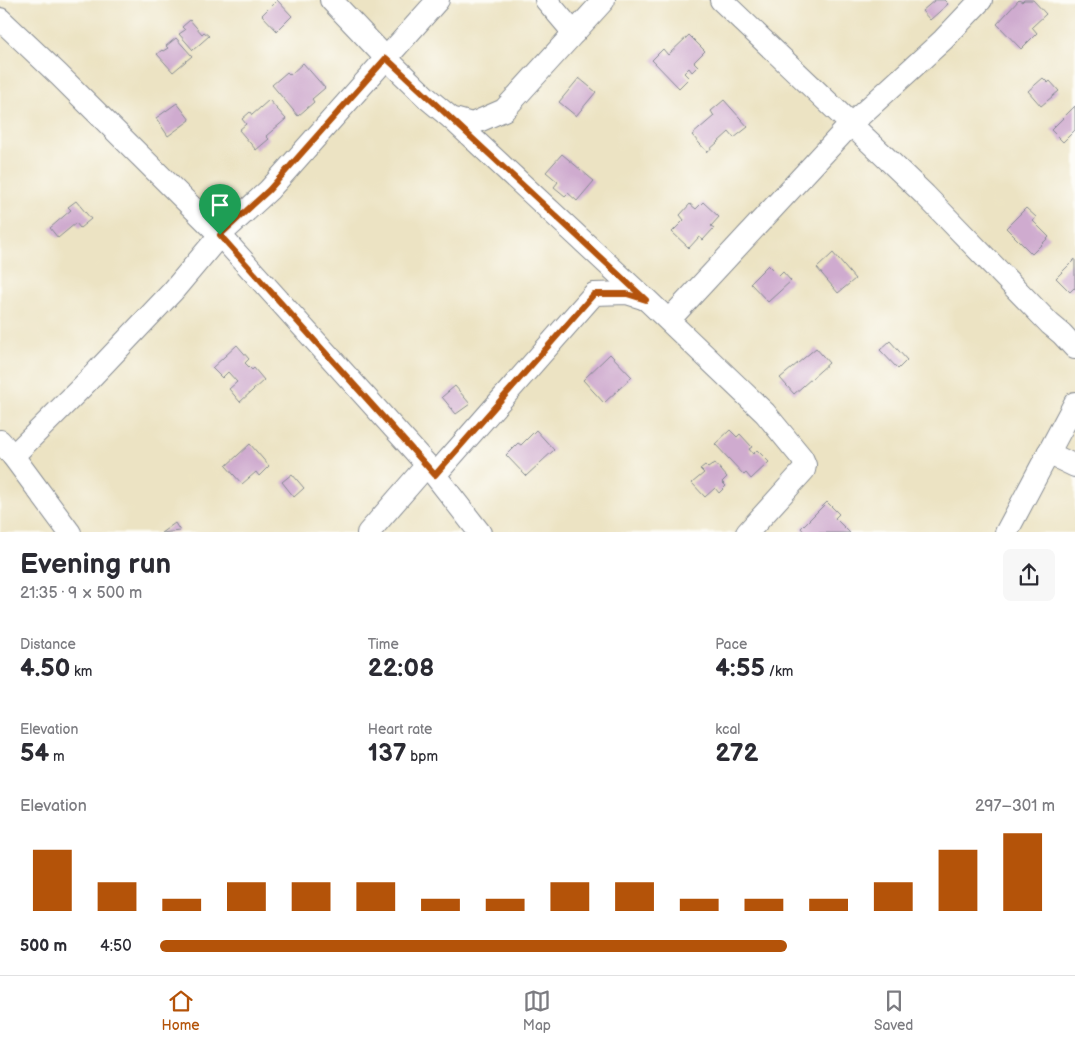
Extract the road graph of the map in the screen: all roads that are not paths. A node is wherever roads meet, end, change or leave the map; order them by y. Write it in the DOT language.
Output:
graph roads {
  1 [pos="332,0"];
  2 [pos="438,0"];
  3 [pos="546,0"];
  4 [pos="604,0"];
  5 [pos="721,0"];
  6 [pos="982,0"];
  7 [pos="0,20"];
  8 [pos="574,33"];
  9 [pos="386,58"];
  10 [pos="451,118"];
  11 [pos="851,124"];
  12 [pos="220,235"];
  13 [pos="594,251"];
  14 [pos="594,294"];
  15 [pos="646,300"];
  16 [pos="669,320"];
  17 [pos="1075,348"];
  18 [pos="1075,403"];
  19 [pos="6,448"];
  20 [pos="1048,453"];
  21 [pos="1075,466"];
  22 [pos="431,470"];
  23 [pos="70,532"];
  24 [pos="368,532"];
  25 [pos="480,532"];
  26 [pos="747,532"];
  27 [pos="1006,532"];
  1 -- 9 [label="street"];
  2 -- 9 [label="street"];
  3 -- 8 [label="street"];
  4 -- 8 [label="street"];
  5 -- 11 [label="street"];
  6 -- 11 [label="street"];
  7 -- 12 [label="street"];
  8 -- 10 [label="street"];
  9 -- 10 [label="street"];
  9 -- 12 [label="street"];
  10 -- 13 [label="street"];
  11 -- 16 [label="street"];
  11 -- 17 [label="street"];
  12 -- 19 [label="street"];
  12 -- 22 [label="street"];
  13 -- 14 [label="street"];
  13 -- 15 [label="street"];
  14 -- 15 [label="street"];
  14 -- 22 [label="street"];
  15 -- 16 [label="street"];
  16 -- 26 [label="street"];
  18 -- 20 [label="street"];
  19 -- 23 [label="street"];
  20 -- 21 [label="street"];
  20 -- 27 [label="street"];
  22 -- 24 [label="street"];
  22 -- 25 [label="street"];
}
